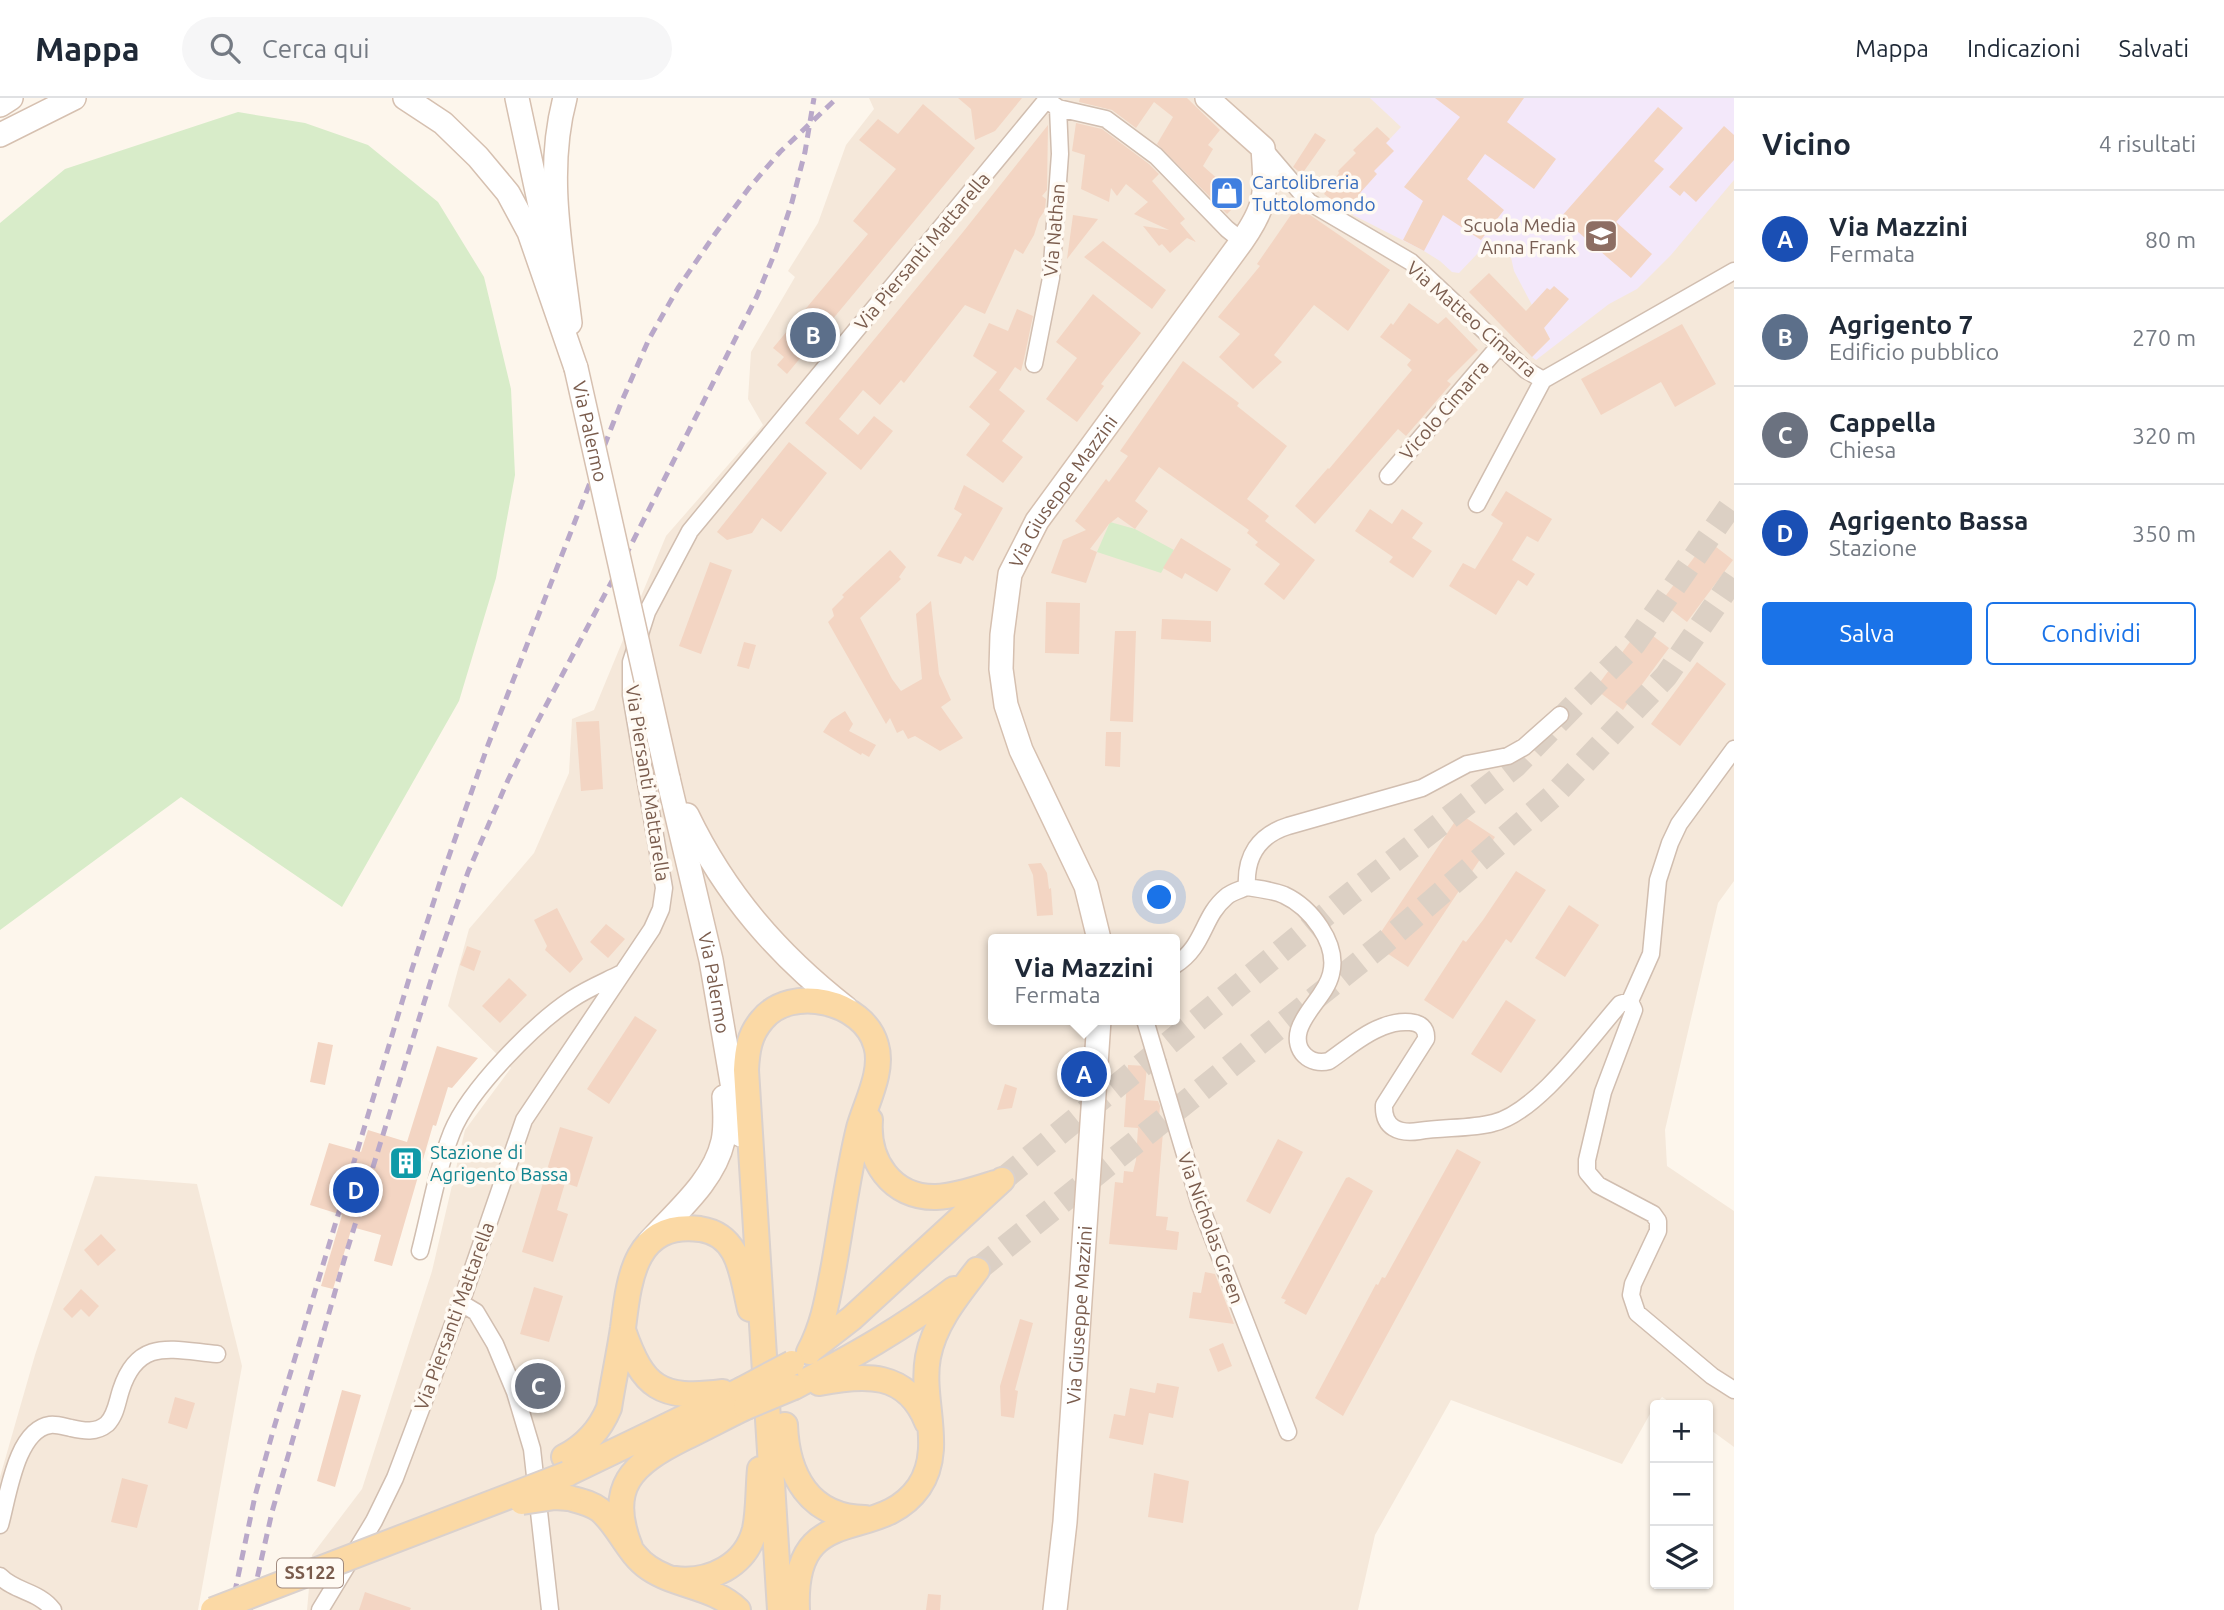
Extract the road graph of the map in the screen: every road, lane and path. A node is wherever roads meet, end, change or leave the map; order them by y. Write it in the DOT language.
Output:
graph roads {
  1 [pos="11,98"];
  2 [pos="54,98"];
  3 [pos="74,98"];
  4 [pos="405,98"];
  5 [pos="517,98"];
  6 [pos="565,98"];
  7 [pos="1207,98"];
  8 [pos="1051,102"];
  9 [pos="0,105"];
  10 [pos="0,135"];
  11 [pos="1264,148"];
  12 [pos="1242,241"];
  13 [pos="1734,271"];
  14 [pos="1500,345"];
  15 [pos="1034,364"];
  16 [pos="576,368"];
  17 [pos="1543,380"];
  18 [pos="1388,476"];
  19 [pos="1477,504"];
  20 [pos="1560,715"];
  21 [pos="1734,749"];
  22 [pos="668,778"];
  23 [pos="1247,887"];
  24 [pos="1098,934"];
  25 [pos="1180,962"];
  26 [pos="622,973"];
  27 [pos="1630,1001"];
  28 [pos="720,1010"];
  29 [pos="850,1012"];
  30 [pos="1099,1025"];
  31 [pos="1146,1025"];
  32 [pos="874,1078"];
  33 [pos="755,1217"];
  34 [pos="643,1249"];
  35 [pos="420,1251"];
  36 [pos="761,1286"];
  37 [pos="461,1303"];
  38 [pos="622,1329"];
  39 [pos="217,1354"];
  40 [pos="798,1367"];
  41 [pos="768,1385"];
  42 [pos="1734,1390"];
  43 [pos="743,1398"];
  44 [pos="1288,1432"];
  45 [pos="930,1433"];
  46 [pos="567,1476"];
  47 [pos="879,1515"];
  48 [pos="0,1525"];
  49 [pos="407,1535"];
  50 [pos="630,1547"];
  51 [pos="0,1577"];
  52 [pos="675,1579"];
  53 [pos="53,1610"];
  54 [pos="213,1610"];
  55 [pos="320,1610"];
  56 [pos="550,1610"];
  57 [pos="738,1610"];
  58 [pos="780,1610"];
  59 [pos="797,1610"];
  60 [pos="1055,1610"];
  1 -- 9 [label="main road"];
  2 -- 10 [label="main road"];
  3 -- 10 [label="main road"];
  4 -- 16 [label="main road"];
  5 -- 16 [label="main road"];
  6 -- 16 [label="main road"];
  7 -- 11 [label="main road"];
  8 -- 12 [label="street"];
  8 -- 15 [label="street, Via Nathan"];
  8 -- 26 [label="street, Via Piersanti Mattarella"];
  11 -- 12 [label="main road, Via Giuseppe Mazzini"];
  11 -- 14 [label="street, Via Matteo Cimarra"];
  12 -- 24 [label="main road, Via Giuseppe Mazzini"];
  13 -- 17 [label="street, Via Matteo Cimarra"];
  14 -- 17 [label="street, Via Matteo Cimarra"];
  14 -- 18 [label="street, Vicolo Cimarra"];
  16 -- 22 [label="main road, Via Palermo, bridge"];
  17 -- 19 [label="street"];
  20 -- 23 [label="street"];
  21 -- 27 [label="street"];
  22 -- 28 [label="main road, Via Palermo"];
  22 -- 29 [label="main road"];
  23 -- 25 [label="street"];
  23 -- 27 [label="street"];
  26 -- 35 [label="street"];
  26 -- 37 [label="street, Via Piersanti Mattarella"];
  27 -- 42 [label="street"];
  28 -- 33 [label="main road, Via Palermo"];
  28 -- 34 [label="main road"];
  29 -- 32 [label="main road"];
  29 -- 33 [label="main road"];
  30 -- 60 [label="main road, Via Giuseppe Mazzini"];
  31 -- 44 [label="street, Via Nicholas Green"];
  32 -- 40 [label="main road"];
  32 -- 40 [label="main road"];
  33 -- 36 [label="main road, Via Palermo"];
  34 -- 38 [label="main road"];
  34 -- 41 [label="main road"];
  36 -- 41 [label="main road, Via Palermo"];
  36 -- 47 [label="main road"];
  37 -- 55 [label="street, Via Piersanti Mattarella"];
  37 -- 56 [label="street"];
  38 -- 43 [label="main road"];
  38 -- 46 [label="main road"];
  39 -- 48 [label="street"];
  40 -- 43 [label="main road, bridge"];
  40 -- 45 [label="main road"];
  40 -- 45 [label="main road"];
  41 -- 52 [label="main road"];
  41 -- 58 [label="main road, Via Palermo"];
  43 -- 46 [label="main road"];
  43 -- 50 [label="main road"];
  45 -- 47 [label="main road"];
  46 -- 49 [label="main road, bridge"];
  46 -- 49 [label="main road, bridge"];
  46 -- 50 [label="main road"];
  47 -- 59 [label="main road"];
  49 -- 54 [label="main road, SS122, bridge"];
  50 -- 52 [label="main road"];
  51 -- 53 [label="street"];
  52 -- 57 [label="main road"];
}
